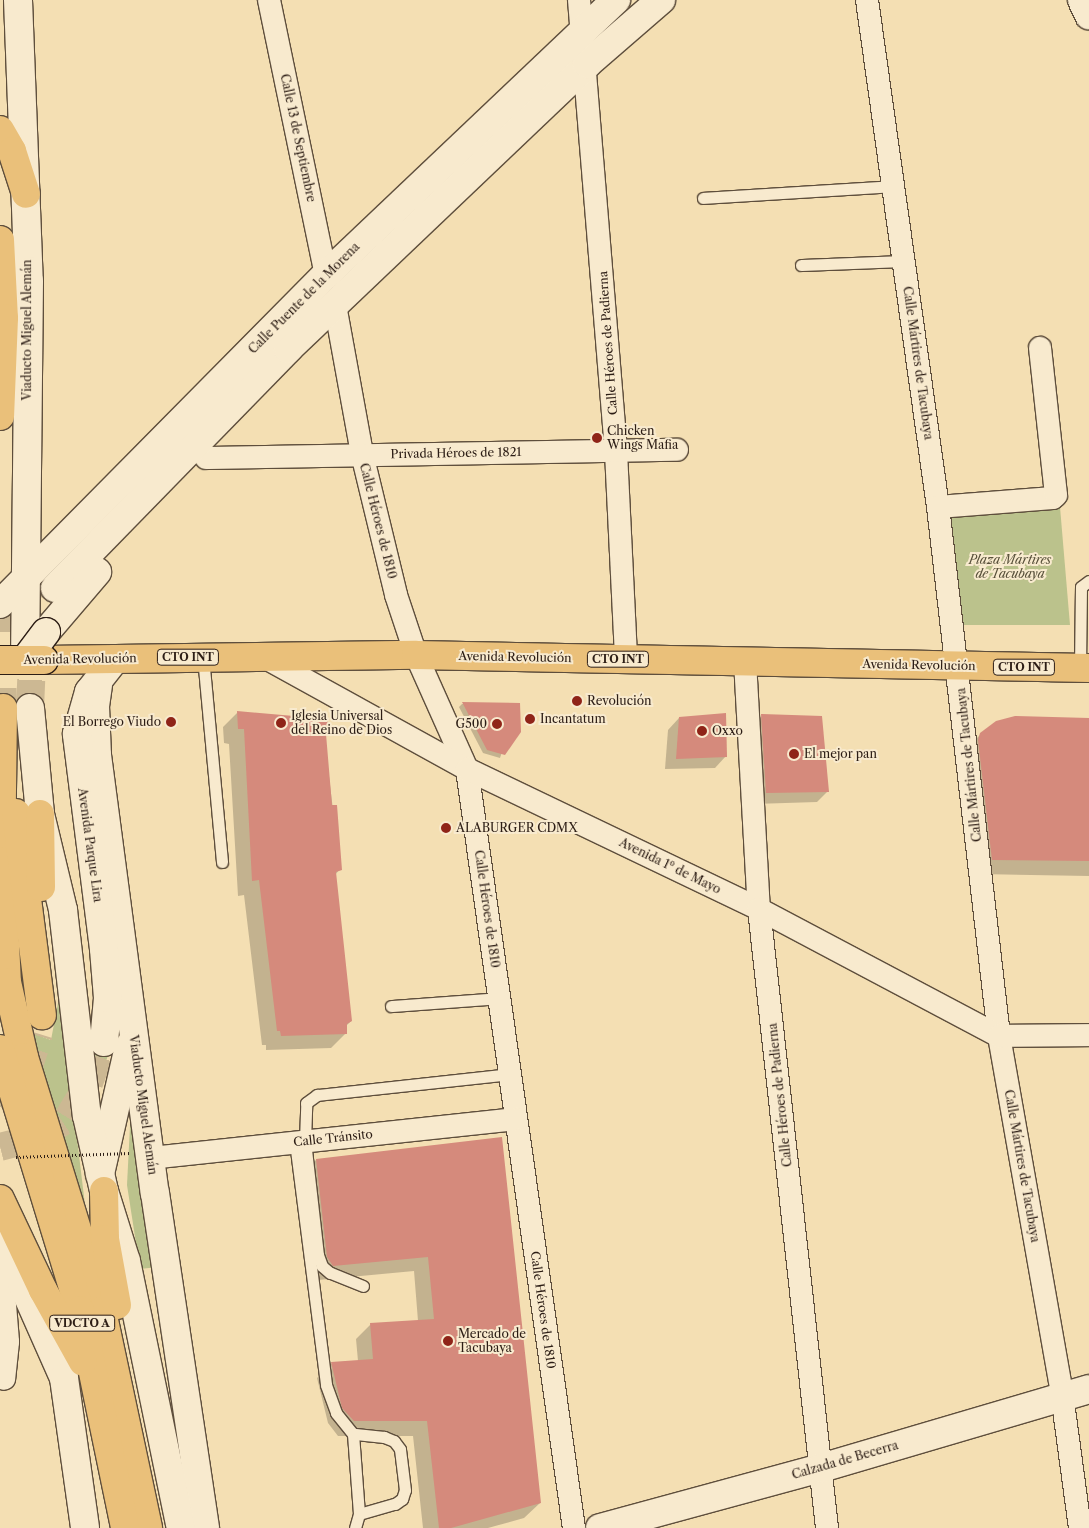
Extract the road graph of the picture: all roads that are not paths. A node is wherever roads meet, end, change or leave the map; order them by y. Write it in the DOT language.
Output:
graph roads {
  1 [pos="18,0"];
  2 [pos="269,0"];
  3 [pos="579,0"];
  4 [pos="616,0"];
  5 [pos="660,0"];
  6 [pos="868,0"];
  7 [pos="1082,0"];
  8 [pos="1089,15"];
  9 [pos="582,28"];
  10 [pos="587,64"];
  11 [pos="0,130"];
  12 [pos="894,186"];
  13 [pos="26,194"];
  14 [pos="703,198"];
  15 [pos="0,240"];
  16 [pos="904,261"];
  17 [pos="801,265"];
  18 [pos="326,275"];
  19 [pos="335,305"];
  20 [pos="1040,348"];
  21 [pos="288,349"];
  22 [pos="0,416"];
  23 [pos="677,450"];
  24 [pos="616,452"];
  25 [pos="362,454"];
  26 [pos="206,458"];
  27 [pos="938,507"];
  28 [pos="28,573"];
  29 [pos="1089,581"];
  30 [pos="55,588"];
  31 [pos="0,604"];
  32 [pos="416,654"];
  33 [pos="262,656"];
  34 [pos="203,657"];
  35 [pos="115,659"];
  36 [pos="626,659"];
  37 [pos="23,660"];
  38 [pos="745,661"];
  39 [pos="958,665"];
  40 [pos="1085,668"];
  41 [pos="99,680"];
  42 [pos="30,708"];
  43 [pos="467,769"];
  44 [pos="40,814"];
  45 [pos="222,862"];
  46 [pos="759,909"];
  47 [pos="499,998"];
  48 [pos="391,1006"];
  49 [pos="132,1027"];
  50 [pos="1089,1035"];
  51 [pos="999,1036"];
  52 [pos="104,1042"];
  53 [pos="0,1049"];
  54 [pos="510,1074"];
  55 [pos="515,1118"];
  56 [pos="300,1142"];
  57 [pos="140,1155"];
  58 [pos="102,1183"];
  59 [pos="0,1199"];
  60 [pos="0,1226"];
  61 [pos="0,1243"];
  62 [pos="363,1286"];
  63 [pos="4,1379"];
  64 [pos="95,1382"];
  65 [pos="1089,1389"];
  66 [pos="1062,1395"];
  67 [pos="125,1406"];
  68 [pos="353,1434"];
  69 [pos="120,1440"];
  70 [pos="821,1468"];
  71 [pos="359,1514"];
  72 [pos="85,1528"];
  73 [pos="125,1528"];
  74 [pos="148,1528"];
  75 [pos="181,1528"];
  76 [pos="205,1528"];
  77 [pos="355,1528"];
  78 [pos="574,1528"];
  79 [pos="600,1528"];
  80 [pos="827,1528"];
  81 [pos="1080,1528"];
  1 -- 13 [label="main road, Viaducto Miguel Alemán"];
  2 -- 18 [label="street, Calle 13 de Septiembre"];
  3 -- 9 [label="street, Calle Héroes de Padierna"];
  4 -- 9 [label="main road, Calle Puente de la Morena"];
  5 -- 10 [label="main road, Calle Puente de la Morena"];
  6 -- 12 [label="street, Calle Mártires de Tacubaya"];
  7 -- 8 [label="main road"];
  9 -- 10 [label="street, Calle Héroes de Padierna"];
  9 -- 18 [label="main road, Calle Puente de la Morena"];
  10 -- 19 [label="main road, Calle Puente de la Morena"];
  10 -- 24 [label="street, Calle Héroes de Padierna"];
  11 -- 13 [label="main road"];
  12 -- 14 [label="lane"];
  12 -- 16 [label="street, Calle Mártires de Tacubaya"];
  13 -- 28 [label="main road, Viaducto Miguel Alemán"];
  15 -- 22 [label="main road, Viaducto Miguel Alemán"];
  16 -- 17 [label="lane"];
  16 -- 27 [label="street, Calle Mártires de Tacubaya"];
  18 -- 28 [label="main road, Calle Puente de la Morena"];
  19 -- 21 [label="main road, Calle Puente de la Morena"];
  19 -- 25 [label="street, Calle Héroes de 1810"];
  20 -- 27 [label="street"];
  21 -- 26 [label="main road, Calle Puente de la Morena"];
  21 -- 30 [label="main road, Calle Puente de la Morena"];
  23 -- 24 [label="street, Privada Héroes de 1821"];
  24 -- 25 [label="street, Privada Héroes de 1821"];
  24 -- 36 [label="street, Calle Héroes de Padierna"];
  25 -- 26 [label="street, Privada Héroes de 1821"];
  25 -- 32 [label="street, Calle Héroes de 1810"];
  26 -- 37 [label="main road, Calle Puente de la Morena, bridge"];
  27 -- 39 [label="street, Calle Mártires de Tacubaya"];
  28 -- 31 [label="main road, Calle Puente de la Morena"];
  28 -- 37 [label="main road, Viaducto Miguel Alemán"];
  29 -- 40 [label="lane"];
  32 -- 33 [label="main road, Avenida Revolución / CTO INT"];
  32 -- 36 [label="main road, Avenida Revolución / CTO INT"];
  32 -- 43 [label="street, Calle Héroes de 1810"];
  33 -- 34 [label="main road, Avenida Revolución / CTO INT"];
  33 -- 43 [label="street, Avenida 1º de Mayo"];
  34 -- 35 [label="main road, Avenida Revolución / CTO INT"];
  34 -- 45 [label="lane"];
  35 -- 37 [label="main road, Avenida Revolución / CTO INT"];
  35 -- 41 [label="main road, Avenida Parque Lira"];
  36 -- 38 [label="main road, Avenida Revolución / CTO INT"];
  38 -- 39 [label="main road, Avenida Revolución / CTO INT"];
  38 -- 46 [label="street, Calle Héroes de Padierna"];
  39 -- 40 [label="main road, Avenida Revolución / CTO INT"];
  39 -- 51 [label="street, Calle Mártires de Tacubaya"];
  41 -- 49 [label="main road, Viaducto Miguel Alemán"];
  41 -- 52 [label="main road, Avenida Parque Lira"];
  42 -- 44 [label="main road"];
  43 -- 46 [label="street, Avenida 1º de Mayo"];
  43 -- 47 [label="street, Calle Héroes de 1810"];
  44 -- 58 [label="main road"];
  44 -- 67 [label="main road, VDCTO A"];
  46 -- 51 [label="street, Avenida 1º de Mayo"];
  46 -- 70 [label="street, Calle Héroes de Padierna"];
  47 -- 48 [label="lane"];
  47 -- 54 [label="street, Calle Héroes de 1810"];
  49 -- 57 [label="main road, Viaducto Miguel Alemán"];
  49 -- 58 [label="main road"];
  50 -- 51 [label="street, Avenida 1º de Mayo"];
  51 -- 66 [label="street, Calle Mártires de Tacubaya"];
  53 -- 64 [label="main road, VDCTO A"];
  54 -- 55 [label="street, Calle Héroes de 1810"];
  54 -- 56 [label="lane"];
  55 -- 56 [label="street, Calle Tránsito"];
  55 -- 78 [label="street, Calle Héroes de 1810"];
  56 -- 57 [label="street, Calle Tránsito"];
  56 -- 62 [label="lane"];
  56 -- 68 [label="lane"];
  57 -- 76 [label="main road, Viaducto Miguel Alemán"];
  58 -- 67 [label="main road"];
  58 -- 75 [label="main road"];
  59 -- 64 [label="main road"];
  60 -- 72 [label="main road"];
  61 -- 63 [label="street"];
  64 -- 69 [label="main road, VDCTO A"];
  65 -- 66 [label="main road, Calzada de Becerra"];
  66 -- 70 [label="main road, Calzada de Becerra"];
  66 -- 81 [label="street, Calle Mártires de Tacubaya"];
  67 -- 69 [label="main road, VDCTO A"];
  68 -- 71 [label="lane"];
  68 -- 71 [label="lane"];
  69 -- 73 [label="main road, VDCTO A"];
  69 -- 74 [label="main road, VDCTO A"];
  70 -- 79 [label="main road, Calzada de Becerra"];
  70 -- 80 [label="street, Calle Héroes de Padierna"];
  71 -- 77 [label="lane"];
}
